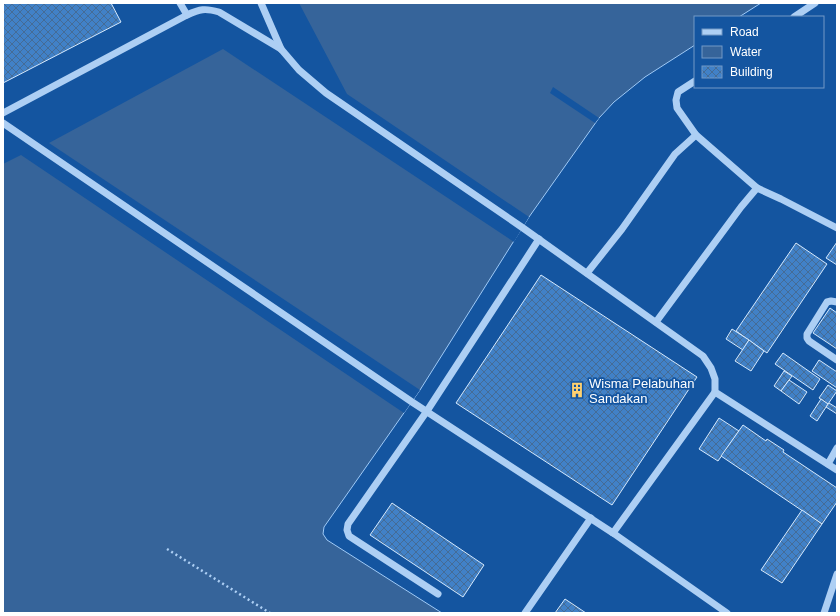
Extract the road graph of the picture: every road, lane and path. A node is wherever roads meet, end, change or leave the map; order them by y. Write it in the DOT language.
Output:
graph roads {
  1 [pos="180,3"];
  2 [pos="261,3"];
  3 [pos="815,3"];
  4 [pos="187,15"];
  5 [pos="796,16"];
  6 [pos="281,49"];
  7 [pos="694,82"];
  8 [pos="3,113"];
  9 [pos="3,123"];
  10 [pos="696,135"];
  11 [pos="757,188"];
  12 [pos="837,228"];
  13 [pos="540,239"];
  14 [pos="587,273"];
  15 [pos="837,302"];
  16 [pos="656,322"];
  17 [pos="837,360"];
  18 [pos="715,392"];
  19 [pos="427,411"];
  20 [pos="837,448"];
  21 [pos="828,464"];
  22 [pos="837,470"];
  23 [pos="591,518"];
  24 [pos="613,533"];
  25 [pos="167,549"];
  26 [pos="837,574"];
  27 [pos="438,594"];
  28 [pos="270,613"];
  29 [pos="525,613"];
  30 [pos="727,613"];
  31 [pos="824,613"];
  1 -- 4 [label="street"];
  2 -- 6 [label="street"];
  3 -- 5 [label="street"];
  4 -- 6 [label="street"];
  4 -- 8 [label="street"];
  6 -- 13 [label="street"];
  7 -- 10 [label="street"];
  9 -- 19 [label="street"];
  10 -- 11 [label="street"];
  10 -- 14 [label="street"];
  11 -- 12 [label="street"];
  11 -- 16 [label="street"];
  13 -- 14 [label="street"];
  13 -- 19 [label="street"];
  14 -- 16 [label="street"];
  15 -- 17 [label="street"];
  16 -- 18 [label="street"];
  18 -- 21 [label="street"];
  18 -- 24 [label="street"];
  19 -- 23 [label="street"];
  19 -- 27 [label="street"];
  20 -- 21 [label="street"];
  21 -- 22 [label="street"];
  23 -- 24 [label="street"];
  23 -- 29 [label="street"];
  24 -- 30 [label="street"];
  25 -- 28 [label="path"];
  26 -- 31 [label="street"];
}
